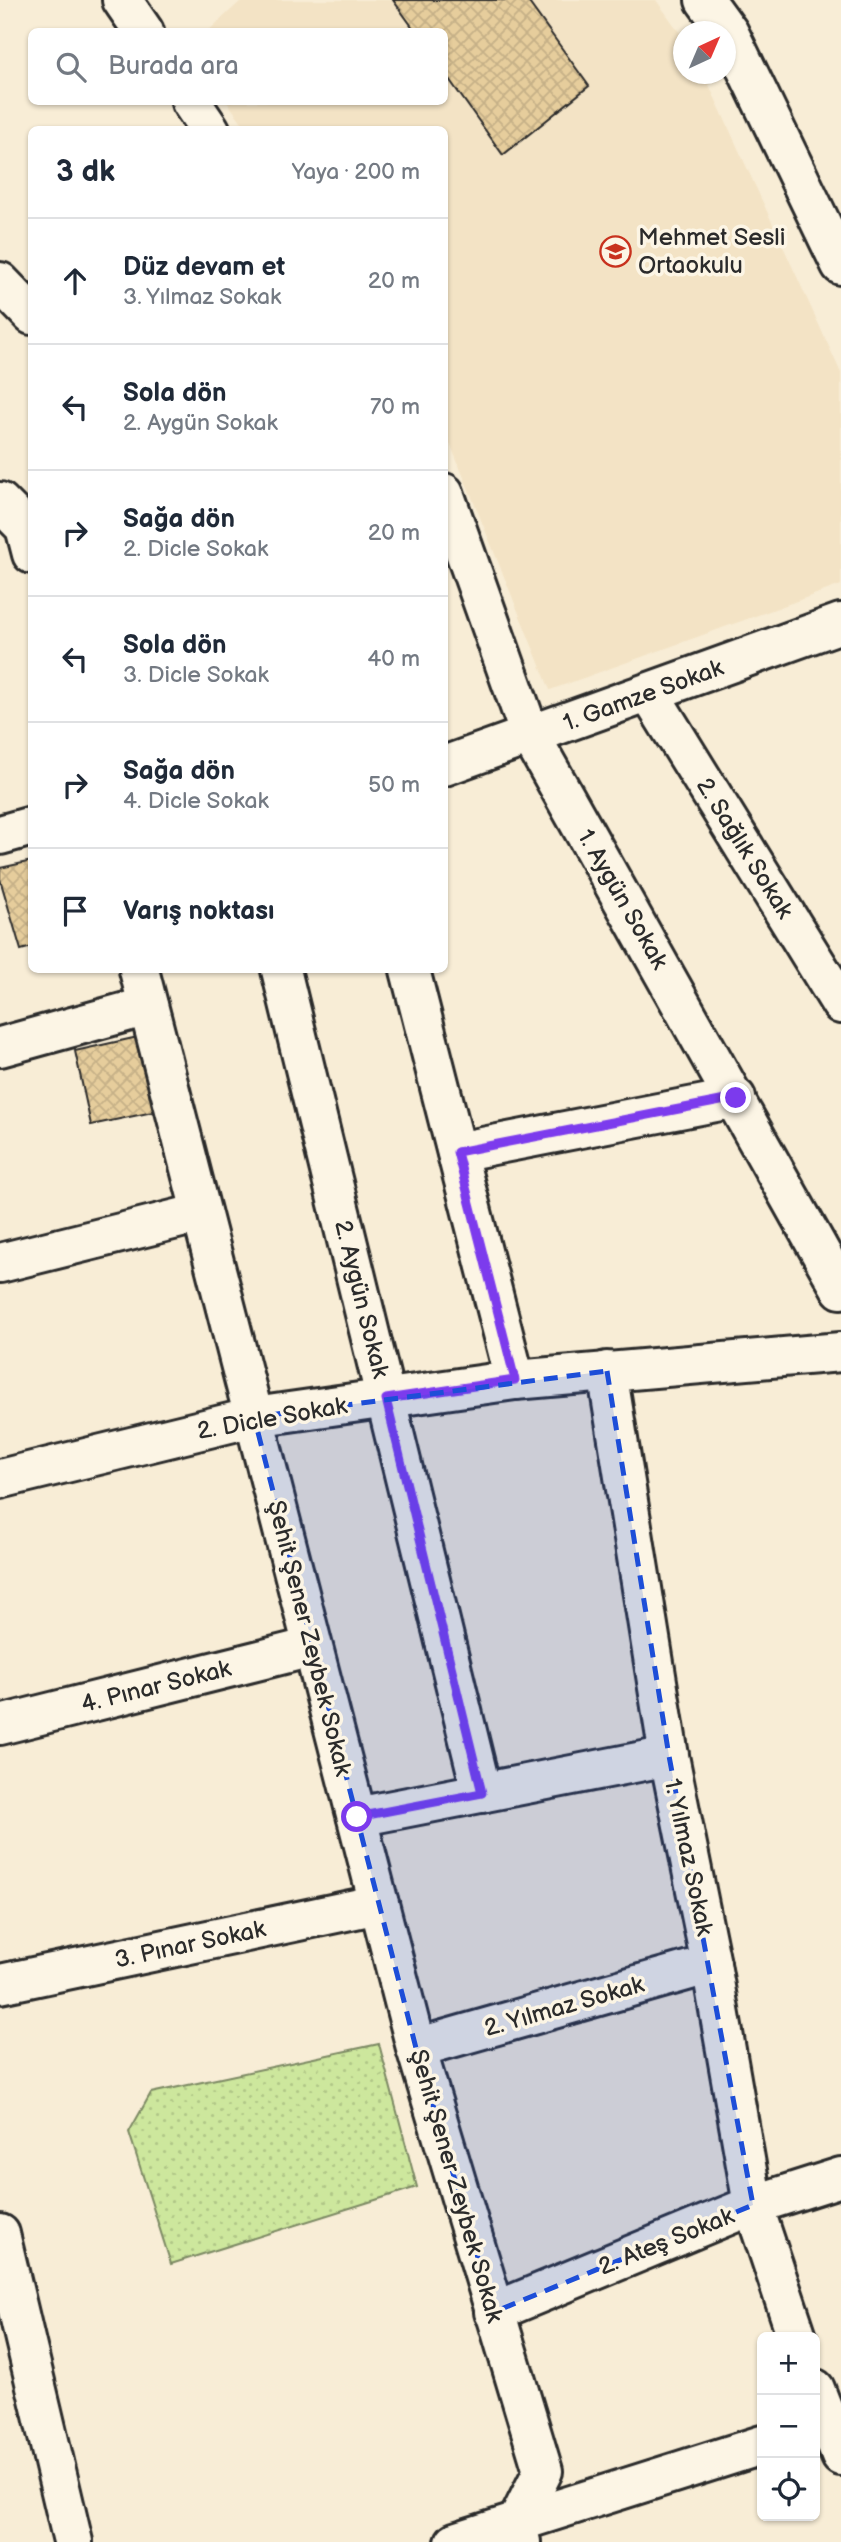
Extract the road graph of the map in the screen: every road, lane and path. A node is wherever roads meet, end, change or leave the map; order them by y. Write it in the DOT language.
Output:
graph roads {
  1 [pos="122,0"];
  2 [pos="705,0"];
  3 [pos="141,28"];
  4 [pos="193,105"];
  5 [pos="207,126"];
  6 [pos="841,265"];
  7 [pos="0,282"];
  8 [pos="28,311"];
  9 [pos="0,502"];
  10 [pos="448,504"];
  11 [pos="28,539"];
  12 [pos="841,623"];
  13 [pos="649,693"];
  14 [pos="530,735"];
  15 [pos="448,765"];
  16 [pos="28,827"];
  17 [pos="0,835"];
  18 [pos="140,973"];
  19 [pos="282,973"];
  20 [pos="411,973"];
  21 [pos="841,1004"];
  22 [pos="148,1006"];
  23 [pos="0,1047"];
  24 [pos="736,1098"];
  25 [pos="457,1152"];
  26 [pos="201,1213"];
  27 [pos="0,1263"];
  28 [pos="841,1289"];
  29 [pos="839,1359"];
  30 [pos="607,1371"];
  31 [pos="515,1380"];
  32 [pos="386,1399"];
  33 [pos="254,1417"];
  34 [pos="0,1479"];
  35 [pos="312,1647"];
  36 [pos="0,1725"];
  37 [pos="668,1756"];
  38 [pos="482,1793"];
  39 [pos="357,1817"];
  40 [pos="379,1904"];
  41 [pos="711,1964"];
  42 [pos="0,1984"];
  43 [pos="416,2048"];
  44 [pos="841,2177"];
  45 [pos="753,2205"];
  46 [pos="0,2234"];
  47 [pos="494,2312"];
  48 [pos="795,2332"];
  49 [pos="757,2447"];
  50 [pos="519,2533"];
  51 [pos="73,2542"];
  52 [pos="455,2542"];
  1 -- 3 [label="street"];
  2 -- 6 [label="street"];
  4 -- 5 [label="street"];
  7 -- 8 [label="street"];
  9 -- 11 [label="street"];
  10 -- 14 [label="street, 1. Aygün Sokak"];
  12 -- 13 [label="street, 1. Gamze Sokak"];
  13 -- 14 [label="street, 1. Gamze Sokak"];
  13 -- 21 [label="street, 2. Sağlık Sokak"];
  14 -- 15 [label="street, 1. Gamze Sokak"];
  14 -- 24 [label="street, 1. Aygün Sokak"];
  16 -- 17 [label="street"];
  18 -- 22 [label="street, Şehit Şener Zeybek Sokak"];
  19 -- 32 [label="street, 2. Aygün Sokak"];
  20 -- 25 [label="street"];
  22 -- 23 [label="street"];
  22 -- 26 [label="street, Şehit Şener Zeybek Sokak"];
  24 -- 25 [label="street"];
  24 -- 28 [label="street, 1. Aygün Sokak"];
  25 -- 31 [label="street"];
  26 -- 27 [label="street"];
  26 -- 33 [label="street, Şehit Şener Zeybek Sokak"];
  29 -- 30 [label="street, 2. Dicle Sokak"];
  30 -- 31 [label="street, 2. Dicle Sokak"];
  30 -- 37 [label="street, 1. Yılmaz Sokak"];
  31 -- 32 [label="street, 2. Dicle Sokak"];
  32 -- 33 [label="street, 2. Dicle Sokak"];
  32 -- 38 [label="street, 2. Aygün Sokak"];
  33 -- 34 [label="street, 2. Dicle Sokak"];
  33 -- 35 [label="street, Şehit Şener Zeybek Sokak"];
  35 -- 36 [label="street, 4. Pınar Sokak"];
  35 -- 39 [label="street, Şehit Şener Zeybek Sokak"];
  37 -- 38 [label="street"];
  37 -- 41 [label="street, 1. Yılmaz Sokak"];
  38 -- 39 [label="street"];
  39 -- 40 [label="street, Şehit Şener Zeybek Sokak"];
  40 -- 42 [label="street, 3. Pınar Sokak"];
  40 -- 43 [label="street, Şehit Şener Zeybek Sokak"];
  41 -- 43 [label="street, 2. Yılmaz Sokak"];
  41 -- 45 [label="street, 1. Yılmaz Sokak"];
  43 -- 47 [label="street, Şehit Şener Zeybek Sokak"];
  44 -- 45 [label="street, 2. Ateş Sokak"];
  45 -- 47 [label="street, 2. Ateş Sokak"];
  45 -- 48 [label="street, 1. Yılmaz Sokak"];
  46 -- 51 [label="street"];
  47 -- 50 [label="street, Şehit Şener Zeybek Sokak"];
  49 -- 50 [label="street"];
  50 -- 52 [label="street"];
}
